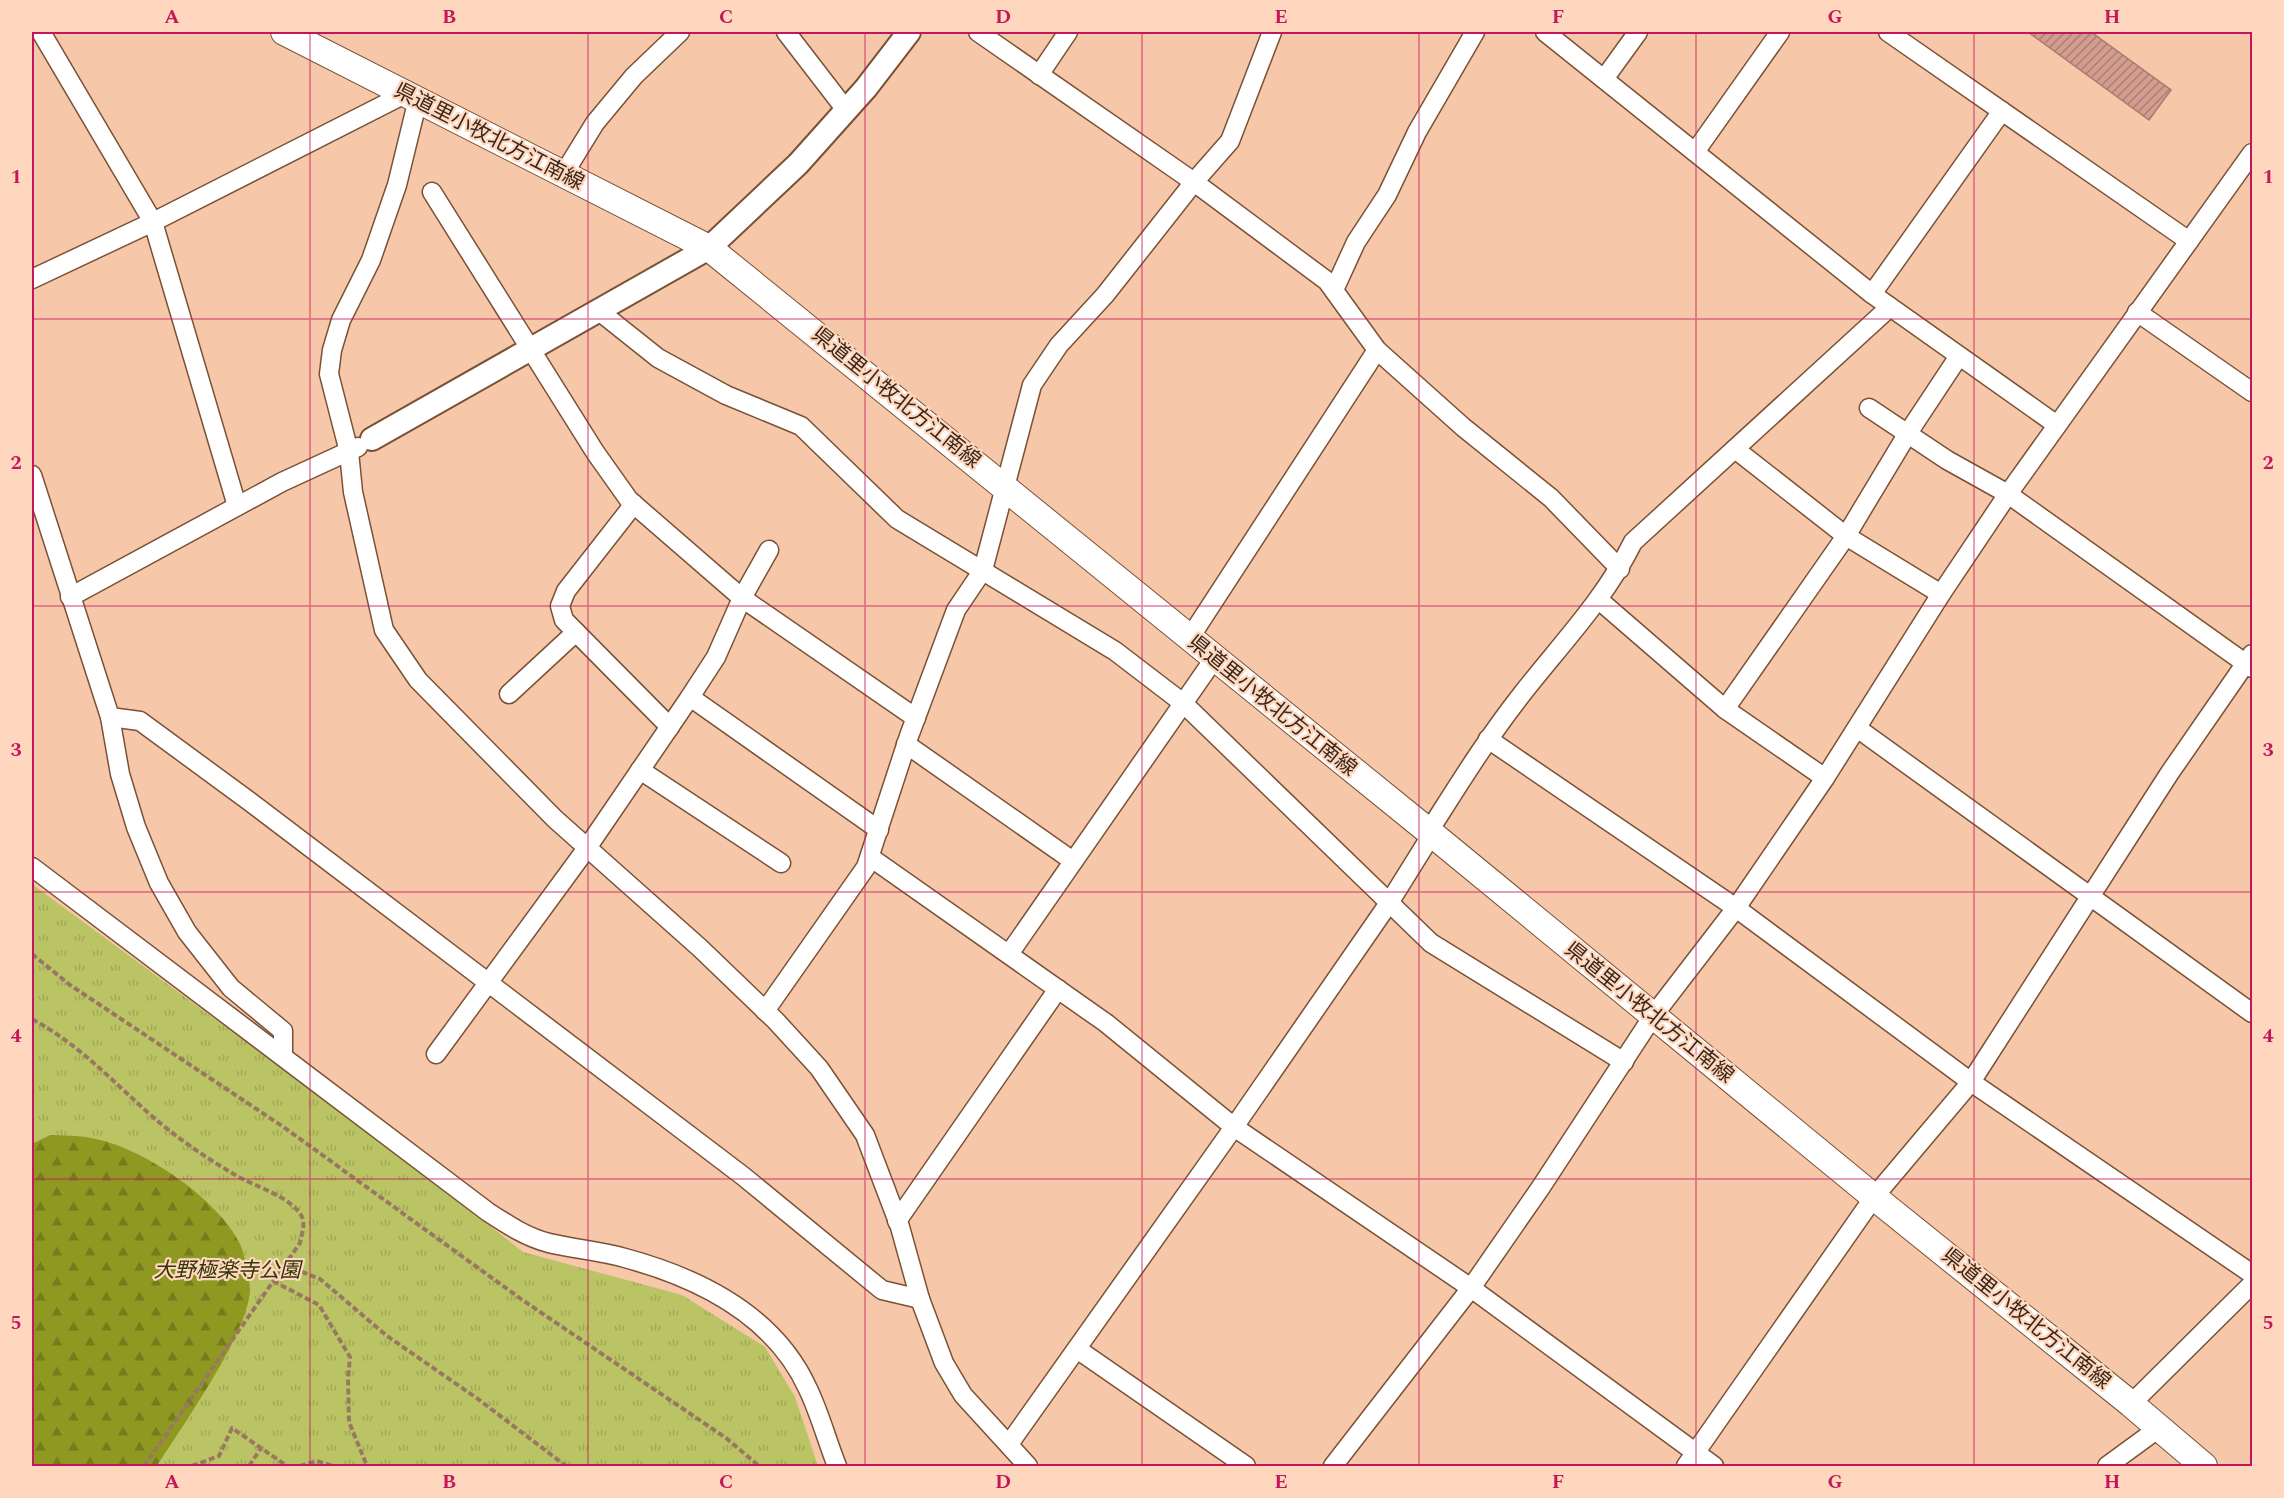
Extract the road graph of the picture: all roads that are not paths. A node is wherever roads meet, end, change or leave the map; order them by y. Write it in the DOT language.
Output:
graph roads {
  1 [pos="41,32"];
  2 [pos="284,32"];
  3 [pos="680,32"];
  4 [pos="786,32"];
  5 [pos="909,32"];
  6 [pos="978,32"];
  7 [pos="1068,32"];
  8 [pos="1272,32"];
  9 [pos="1475,32"];
  10 [pos="1545,32"];
  11 [pos="1638,32"];
  12 [pos="1780,32"];
  13 [pos="1888,32"];
  14 [pos="1039,75"];
  15 [pos="1604,79"];
  16 [pos="412,96"];
  17 [pos="846,110"];
  18 [pos="2002,111"];
  19 [pos="1695,152"];
  20 [pos="2253,153"];
  21 [pos="563,175"];
  22 [pos="1194,182"];
  23 [pos="432,192"];
  24 [pos="153,222"];
  25 [pos="2189,241"];
  26 [pos="709,248"];
  27 [pos="32,279"];
  28 [pos="1334,290"];
  29 [pos="1872,294"];
  30 [pos="1890,307"];
  31 [pos="598,311"];
  32 [pos="2137,312"];
  33 [pos="531,350"];
  34 [pos="1377,350"];
  35 [pos="1959,356"];
  36 [pos="2253,392"];
  37 [pos="1869,408"];
  38 [pos="2057,425"];
  39 [pos="1908,433"];
  40 [pos="372,439"];
  41 [pos="1735,449"];
  42 [pos="349,452"];
  43 [pos="32,475"];
  44 [pos="1006,487"];
  45 [pos="2008,494"];
  46 [pos="634,504"];
  47 [pos="237,506"];
  48 [pos="1846,536"];
  49 [pos="770,550"];
  50 [pos="1620,568"];
  51 [pos="983,570"];
  52 [pos="1941,594"];
  53 [pos="70,597"];
  54 [pos="742,598"];
  55 [pos="1599,600"];
  56 [pos="576,632"];
  57 [pos="1189,639"];
  58 [pos="1214,659"];
  59 [pos="2250,662"];
  60 [pos="509,694"];
  61 [pos="690,697"];
  62 [pos="1184,703"];
  63 [pos="1725,708"];
  64 [pos="110,717"];
  65 [pos="916,718"];
  66 [pos="670,727"];
  67 [pos="1857,728"];
  68 [pos="1488,739"];
  69 [pos="906,744"];
  70 [pos="640,770"];
  71 [pos="1825,778"];
  72 [pos="879,830"];
  73 [pos="1431,832"];
  74 [pos="586,848"];
  75 [pos="870,857"];
  76 [pos="1073,861"];
  77 [pos="781,863"];
  78 [pos="32,867"];
  79 [pos="2091,898"];
  80 [pos="1389,903"];
  81 [pos="1736,908"];
  82 [pos="1009,954"];
  83 [pos="488,981"];
  84 [pos="1059,989"];
  85 [pos="765,1011"];
  86 [pos="2253,1013"];
  87 [pos="1653,1016"];
  88 [pos="436,1053"];
  89 [pos="283,1056"];
  90 [pos="1624,1062"];
  91 [pos="1971,1082"];
  92 [pos="1234,1127"];
  93 [pos="1874,1197"];
  94 [pos="897,1221"];
  95 [pos="2253,1274"];
  96 [pos="2253,1284"];
  97 [pos="1471,1288"];
  98 [pos="920,1299"];
  99 [pos="1077,1349"];
  100 [pos="2131,1404"];
  101 [pos="2160,1428"];
  102 [pos="1009,1444"];
  103 [pos="1690,1460"];
  104 [pos="837,1467"];
  105 [pos="1028,1467"];
  106 [pos="1246,1467"];
  107 [pos="1333,1467"];
  108 [pos="1714,1467"];
  109 [pos="2107,1467"];
  110 [pos="2204,1467"];
  1 -- 24 [label="street"];
  2 -- 16 [label="main road, 県道里小牧北方江南線"];
  3 -- 21 [label="street"];
  4 -- 17 [label="street"];
  5 -- 17 [label="street"];
  6 -- 14 [label="street"];
  7 -- 14 [label="street"];
  8 -- 22 [label="street"];
  9 -- 28 [label="street"];
  10 -- 15 [label="street"];
  11 -- 15 [label="street"];
  12 -- 19 [label="street"];
  13 -- 18 [label="street"];
  14 -- 22 [label="street"];
  15 -- 19 [label="street"];
  16 -- 21 [label="main road, 県道里小牧北方江南線"];
  16 -- 24 [label="street"];
  16 -- 42 [label="street"];
  17 -- 26 [label="street"];
  18 -- 25 [label="street"];
  18 -- 29 [label="street"];
  19 -- 29 [label="street"];
  20 -- 25 [label="street"];
  21 -- 26 [label="main road, 県道里小牧北方江南線"];
  22 -- 28 [label="street"];
  22 -- 44 [label="street"];
  23 -- 33 [label="street"];
  24 -- 27 [label="street"];
  24 -- 47 [label="street"];
  25 -- 32 [label="street"];
  26 -- 31 [label="street"];
  26 -- 44 [label="main road, 県道里小牧北方江南線"];
  28 -- 34 [label="street"];
  29 -- 30 [label="street"];
  30 -- 35 [label="street"];
  30 -- 41 [label="street"];
  31 -- 33 [label="street"];
  31 -- 51 [label="street"];
  32 -- 36 [label="street"];
  32 -- 38 [label="street"];
  33 -- 40 [label="street"];
  33 -- 46 [label="street"];
  34 -- 50 [label="street"];
  34 -- 57 [label="street"];
  35 -- 38 [label="street"];
  35 -- 39 [label="street"];
  37 -- 39 [label="street"];
  38 -- 45 [label="street"];
  39 -- 45 [label="street"];
  39 -- 48 [label="street"];
  40 -- 42 [label="street"];
  41 -- 48 [label="street"];
  41 -- 50 [label="street"];
  42 -- 47 [label="street"];
  42 -- 74 [label="street"];
  43 -- 53 [label="street"];
  44 -- 51 [label="street"];
  44 -- 57 [label="main road, 県道里小牧北方江南線"];
  45 -- 52 [label="street"];
  45 -- 59 [label="street"];
  46 -- 54 [label="street"];
  46 -- 56 [label="street"];
  47 -- 53 [label="street"];
  48 -- 52 [label="street"];
  48 -- 63 [label="street"];
  49 -- 54 [label="street"];
  50 -- 55 [label="street"];
  51 -- 62 [label="street"];
  51 -- 65 [label="street"];
  52 -- 67 [label="street"];
  53 -- 64 [label="street"];
  54 -- 61 [label="street"];
  54 -- 65 [label="street"];
  55 -- 63 [label="street"];
  55 -- 68 [label="street"];
  56 -- 60 [label="street"];
  56 -- 66 [label="street"];
  57 -- 58 [label="main road, 県道里小牧北方江南線"];
  58 -- 62 [label="street"];
  58 -- 73 [label="main road, 県道里小牧北方江南線"];
  59 -- 79 [label="street"];
  61 -- 66 [label="street"];
  61 -- 72 [label="street"];
  62 -- 76 [label="street"];
  62 -- 80 [label="street"];
  63 -- 71 [label="street"];
  64 -- 83 [label="street"];
  64 -- 89 [label="street"];
  65 -- 69 [label="street"];
  66 -- 70 [label="street"];
  67 -- 71 [label="street"];
  67 -- 79 [label="street"];
  68 -- 73 [label="street"];
  68 -- 81 [label="street"];
  69 -- 72 [label="street"];
  69 -- 76 [label="street"];
  70 -- 74 [label="street"];
  70 -- 77 [label="street"];
  71 -- 81 [label="street"];
  72 -- 75 [label="street"];
  73 -- 80 [label="street"];
  73 -- 87 [label="main road, 県道里小牧北方江南線"];
  74 -- 83 [label="street"];
  74 -- 85 [label="street"];
  75 -- 82 [label="street"];
  75 -- 85 [label="street"];
  76 -- 82 [label="street"];
  78 -- 89 [label="street"];
  79 -- 86 [label="street"];
  79 -- 91 [label="street"];
  80 -- 90 [label="street"];
  80 -- 92 [label="street"];
  81 -- 87 [label="street"];
  81 -- 91 [label="street"];
  82 -- 84 [label="street"];
  83 -- 88 [label="street"];
  83 -- 98 [label="street"];
  84 -- 92 [label="street"];
  84 -- 94 [label="street"];
  85 -- 94 [label="street"];
  87 -- 90 [label="street"];
  87 -- 93 [label="main road, 県道里小牧北方江南線"];
  89 -- 104 [label="street"];
  90 -- 97 [label="street"];
  91 -- 93 [label="street"];
  91 -- 95 [label="street"];
  92 -- 97 [label="street"];
  92 -- 99 [label="street"];
  93 -- 100 [label="main road, 県道里小牧北方江南線"];
  93 -- 103 [label="street"];
  94 -- 98 [label="street"];
  96 -- 100 [label="street"];
  97 -- 103 [label="street"];
  97 -- 107 [label="street"];
  98 -- 102 [label="street"];
  99 -- 102 [label="street"];
  99 -- 106 [label="street"];
  100 -- 101 [label="main road, 県道里小牧北方江南線"];
  101 -- 109 [label="street"];
  101 -- 110 [label="main road, 県道里小牧北方江南線"];
  102 -- 105 [label="street"];
  103 -- 108 [label="street"];
}
